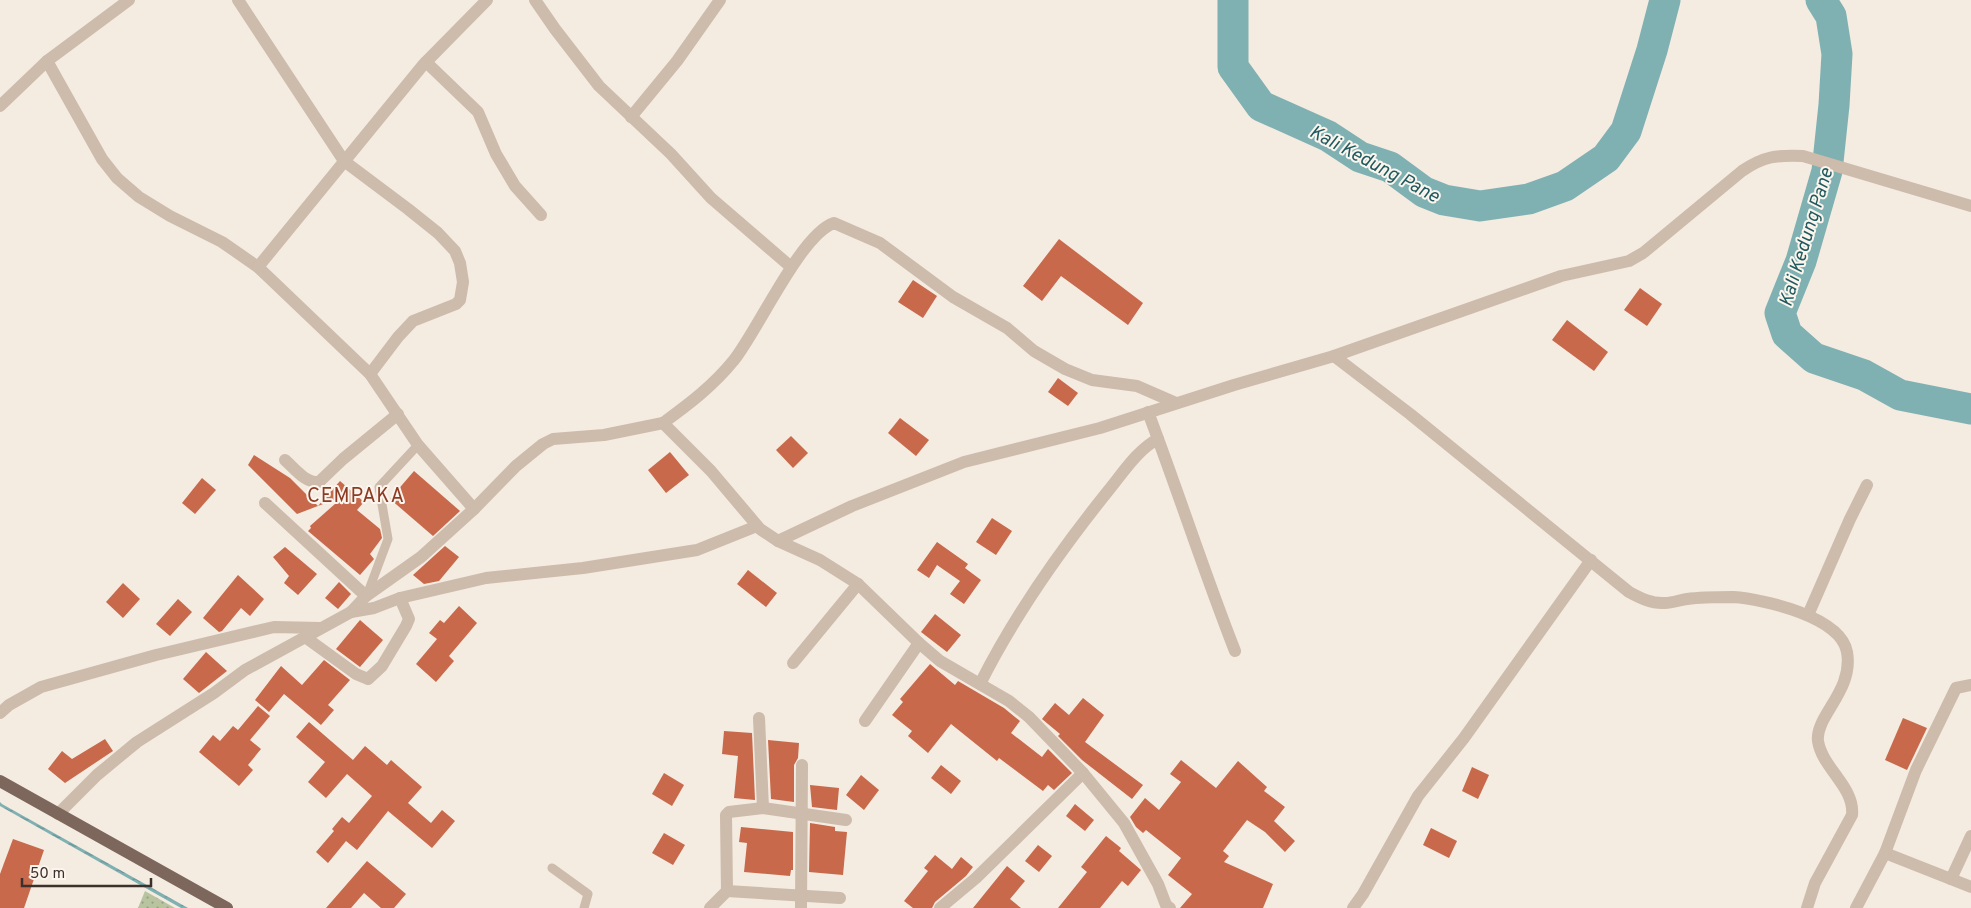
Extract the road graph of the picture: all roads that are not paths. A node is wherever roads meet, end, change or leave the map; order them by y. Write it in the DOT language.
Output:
graph roads {
  1 [pos="129,0"];
  2 [pos="238,0"];
  3 [pos="487,0"];
  4 [pos="535,0"];
  5 [pos="720,0"];
  6 [pos="47,60"];
  7 [pos="426,62"];
  8 [pos="0,106"];
  9 [pos="631,117"];
  10 [pos="344,161"];
  11 [pos="1971,206"];
  12 [pos="541,215"];
  13 [pos="258,267"];
  14 [pos="791,267"];
  15 [pos="1334,356"];
  16 [pos="370,374"];
  17 [pos="1172,404"];
  18 [pos="1150,411"];
  19 [pos="398,414"];
  20 [pos="662,423"];
  21 [pos="1158,439"];
  22 [pos="418,445"];
  23 [pos="286,460"];
  24 [pos="1867,485"];
  25 [pos="265,502"];
  26 [pos="474,509"];
  27 [pos="759,528"];
  28 [pos="776,540"];
  29 [pos="1591,560"];
  30 [pos="858,584"];
  31 [pos="366,596"];
  32 [pos="400,598"];
  33 [pos="351,612"];
  34 [pos="1808,615"];
  35 [pos="323,628"];
  36 [pos="305,637"];
  37 [pos="919,643"];
  38 [pos="1235,651"];
  39 [pos="793,663"];
  40 [pos="980,684"];
  41 [pos="1971,685"];
  42 [pos="0,713"];
  43 [pos="759,718"];
  44 [pos="865,721"];
  45 [pos="802,765"];
  46 [pos="1082,773"];
  47 [pos="0,782"];
  48 [pos="763,808"];
  49 [pos="58,814"];
  50 [pos="802,815"];
  51 [pos="846,820"];
  52 [pos="1971,836"];
  53 [pos="1885,853"];
  54 [pos="552,868"];
  55 [pos="1951,879"];
  56 [pos="1971,887"];
  57 [pos="725,893"];
  58 [pos="840,898"];
  59 [pos="801,902"];
  60 [pos="1167,907"];
  61 [pos="227,908"];
  62 [pos="584,908"];
  63 [pos="710,908"];
  64 [pos="726,908"];
  65 [pos="940,908"];
  66 [pos="1353,908"];
  67 [pos="1807,908"];
  68 [pos="1856,908"];
  1 -- 6 [label="street"];
  2 -- 10 [label="street"];
  3 -- 7 [label="street"];
  4 -- 9 [label="street"];
  5 -- 9 [label="street"];
  6 -- 8 [label="street"];
  6 -- 13 [label="street"];
  7 -- 10 [label="street"];
  7 -- 12 [label="street"];
  9 -- 14 [label="street"];
  10 -- 13 [label="street"];
  10 -- 16 [label="street"];
  11 -- 15 [label="street"];
  13 -- 16 [label="street"];
  14 -- 17 [label="street"];
  14 -- 20 [label="street"];
  15 -- 17 [label="street"];
  15 -- 29 [label="street"];
  16 -- 19 [label="street"];
  17 -- 18 [label="street"];
  18 -- 21 [label="street"];
  18 -- 28 [label="street"];
  19 -- 22 [label="street"];
  19 -- 23 [label="street"];
  20 -- 26 [label="street"];
  20 -- 27 [label="street"];
  21 -- 38 [label="street"];
  21 -- 40 [label="street"];
  22 -- 26 [label="street"];
  22 -- 31 [label="lane"];
  24 -- 34 [label="street"];
  25 -- 31 [label="street"];
  26 -- 31 [label="street"];
  27 -- 28 [label="street"];
  27 -- 32 [label="street"];
  28 -- 30 [label="street"];
  29 -- 34 [label="street"];
  29 -- 66 [label="street"];
  30 -- 37 [label="street"];
  30 -- 39 [label="street"];
  31 -- 33 [label="street"];
  32 -- 33 [label="street"];
  32 -- 36 [label="street"];
  33 -- 35 [label="street"];
  34 -- 67 [label="street"];
  35 -- 36 [label="street"];
  35 -- 42 [label="street"];
  36 -- 49 [label="street"];
  37 -- 40 [label="street"];
  37 -- 44 [label="street"];
  40 -- 46 [label="street"];
  41 -- 53 [label="street"];
  43 -- 48 [label="street"];
  45 -- 50 [label="street"];
  46 -- 60 [label="street"];
  46 -- 65 [label="street"];
  47 -- 49 [label="main road"];
  48 -- 50 [label="street"];
  48 -- 57 [label="street"];
  49 -- 61 [label="main road"];
  50 -- 51 [label="street"];
  50 -- 59 [label="street"];
  52 -- 55 [label="street"];
  53 -- 55 [label="street"];
  53 -- 68 [label="street"];
  54 -- 62 [label="lane"];
  55 -- 56 [label="street"];
  57 -- 59 [label="street"];
  57 -- 63 [label="street"];
  57 -- 64 [label="street"];
  58 -- 59 [label="street"];
}
